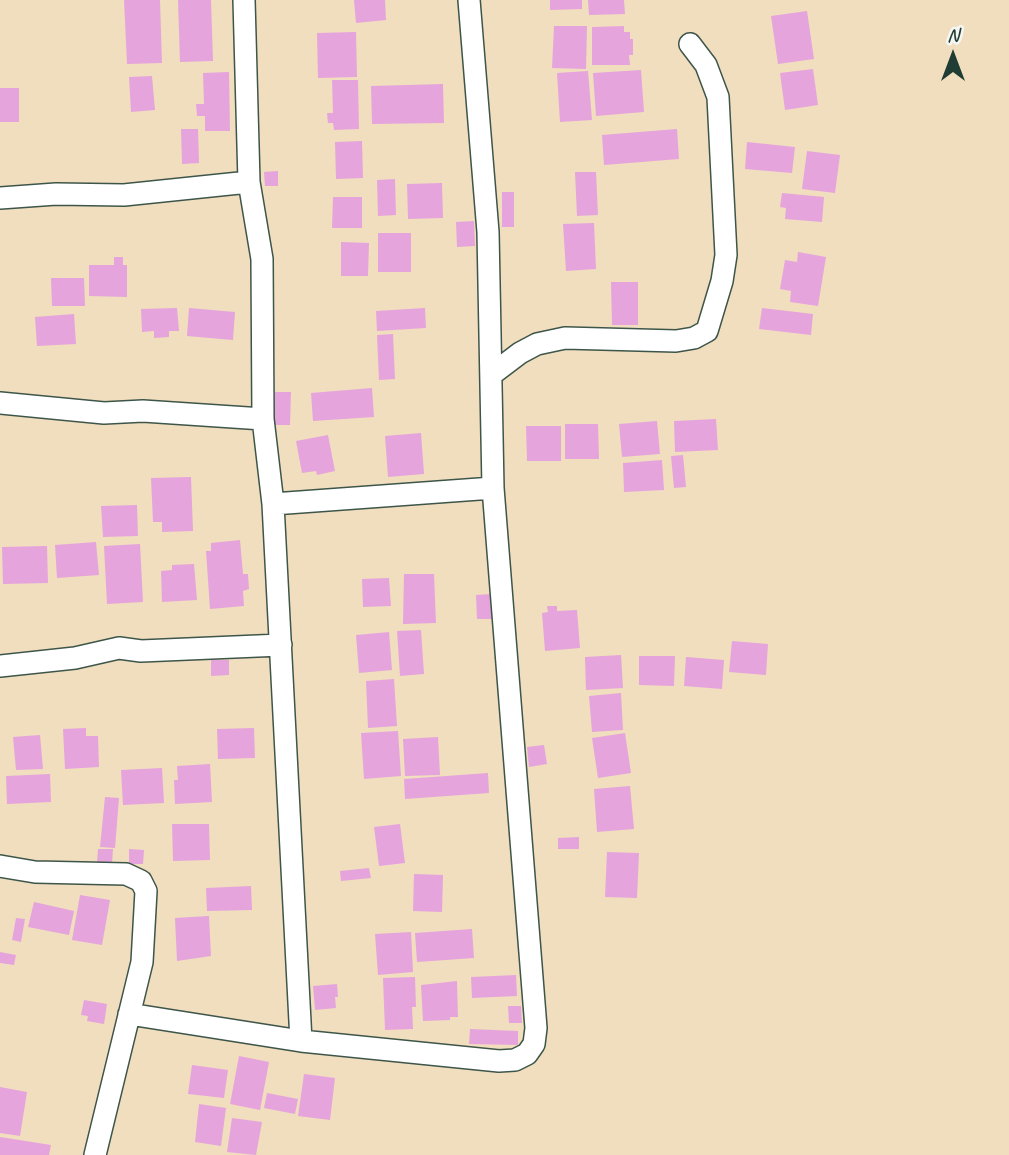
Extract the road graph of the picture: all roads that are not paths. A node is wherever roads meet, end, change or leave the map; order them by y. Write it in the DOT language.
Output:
graph roads {
  1 [pos="244,0"];
  2 [pos="469,0"];
  3 [pos="690,44"];
  4 [pos="249,182"];
  5 [pos="0,198"];
  6 [pos="491,375"];
  7 [pos="0,403"];
  8 [pos="263,419"];
  9 [pos="494,488"];
  10 [pos="273,504"];
  11 [pos="281,645"];
  12 [pos="0,666"];
  13 [pos="0,866"];
  14 [pos="130,1014"];
  15 [pos="301,1041"];
  16 [pos="95,1155"];
  1 -- 4 [label="street"];
  2 -- 6 [label="street"];
  3 -- 6 [label="street"];
  4 -- 5 [label="street"];
  4 -- 8 [label="street"];
  6 -- 9 [label="street"];
  7 -- 8 [label="street"];
  8 -- 10 [label="street"];
  9 -- 10 [label="street"];
  9 -- 15 [label="street"];
  10 -- 11 [label="street"];
  11 -- 12 [label="street"];
  11 -- 15 [label="street"];
  13 -- 14 [label="street"];
  14 -- 15 [label="street"];
  14 -- 16 [label="street"];
}
